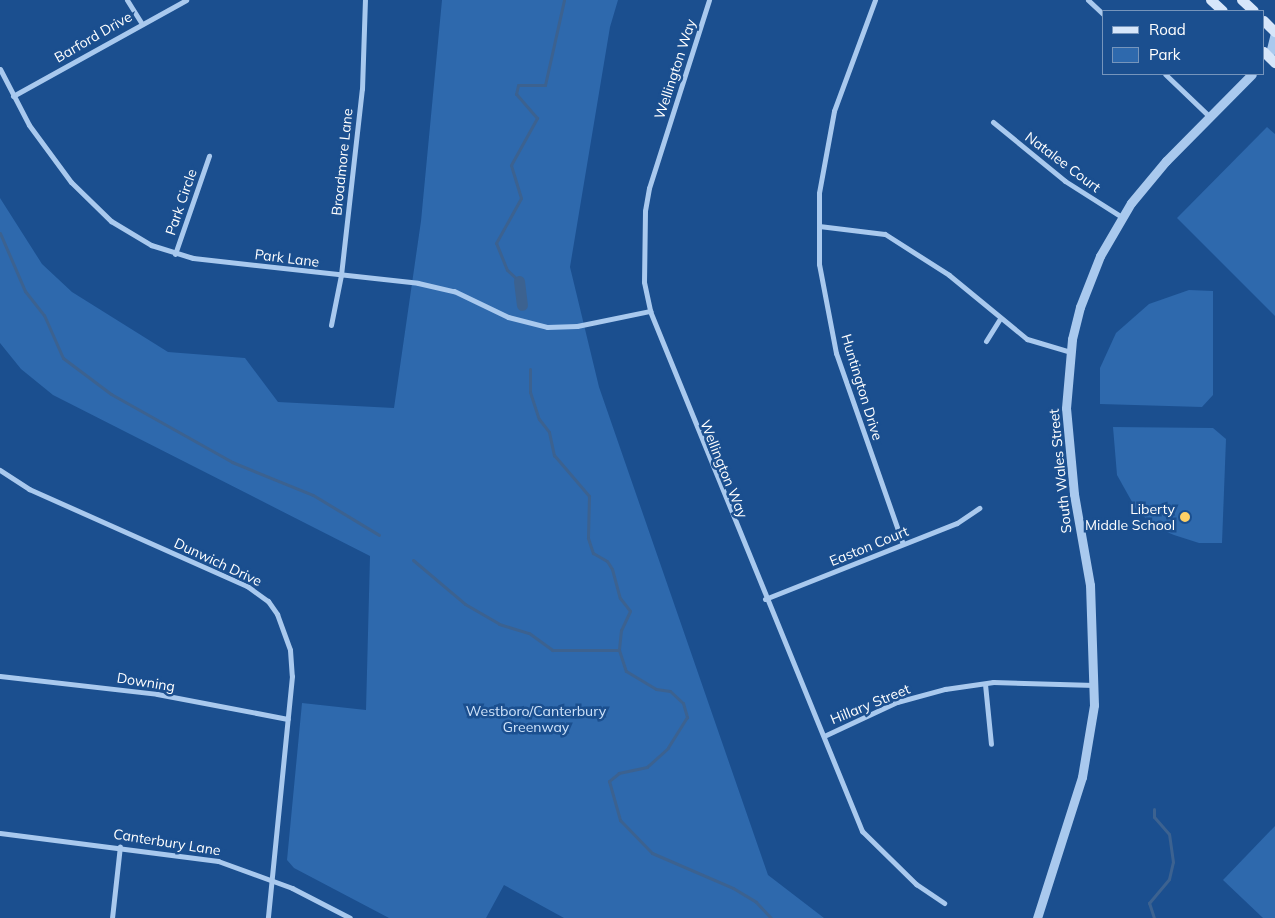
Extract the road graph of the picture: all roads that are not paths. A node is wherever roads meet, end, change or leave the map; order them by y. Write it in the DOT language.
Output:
graph roads {
  1 [pos="127,0"];
  2 [pos="186,0"];
  3 [pos="365,0"];
  4 [pos="709,0"];
  5 [pos="875,0"];
  6 [pos="1088,0"];
  7 [pos="1211,0"];
  8 [pos="1242,0"];
  9 [pos="1221,10"];
  10 [pos="1253,10"];
  11 [pos="1102,13"];
  12 [pos="141,22"];
  13 [pos="1265,22"];
  14 [pos="1275,32"];
  15 [pos="1269,58"];
  16 [pos="0,69"];
  17 [pos="1166,75"];
  18 [pos="1251,75"];
  19 [pos="13,96"];
  20 [pos="1210,117"];
  21 [pos="993,122"];
  22 [pos="209,156"];
  23 [pos="1122,217"];
  24 [pos="819,226"];
  25 [pos="175,254"];
  26 [pos="341,275"];
  27 [pos="650,311"];
  28 [pos="999,320"];
  29 [pos="331,325"];
  30 [pos="986,341"];
  31 [pos="1071,352"];
  32 [pos="0,471"];
  33 [pos="979,508"];
  34 [pos="903,544"];
  35 [pos="765,599"];
  36 [pos="0,676"];
  37 [pos="984,684"];
  38 [pos="1094,685"];
  39 [pos="288,718"];
  40 [pos="824,736"];
  41 [pos="991,744"];
  42 [pos="0,833"];
  43 [pos="120,846"];
  44 [pos="272,879"];
  45 [pos="944,903"];
  46 [pos="112,918"];
  47 [pos="268,918"];
  48 [pos="350,918"];
  49 [pos="1036,918"];
  1 -- 12 [label="street"];
  2 -- 12 [label="street, Barford Drive"];
  3 -- 26 [label="street, Broadmore Lane"];
  4 -- 27 [label="street, Wellington Way"];
  5 -- 24 [label="street, Huntington Drive"];
  6 -- 11 [label="street"];
  7 -- 9 [label="main road"];
  8 -- 10 [label="main road"];
  12 -- 19 [label="street, Barford Drive"];
  13 -- 14 [label="main road"];
  14 -- 15 [label="street"];
  16 -- 19 [label="street, Park Lane"];
  17 -- 20 [label="street"];
  18 -- 20 [label="street, South Wales Street"];
  19 -- 25 [label="street, Park Lane"];
  20 -- 23 [label="street, South Wales Street"];
  21 -- 23 [label="street, Natalee Court"];
  22 -- 25 [label="street, Park Circle"];
  23 -- 31 [label="street, South Wales Street"];
  24 -- 28 [label="street"];
  24 -- 34 [label="street, Huntington Drive"];
  25 -- 26 [label="street, Park Lane"];
  26 -- 27 [label="street, Park Lane"];
  26 -- 29 [label="street, Broadmore Lane"];
  27 -- 35 [label="street, Wellington Way"];
  28 -- 30 [label="street"];
  28 -- 31 [label="street"];
  31 -- 38 [label="street, South Wales Street"];
  32 -- 39 [label="street, Dunwich Drive"];
  33 -- 34 [label="street, Easton Court"];
  34 -- 35 [label="street, Easton Court"];
  35 -- 40 [label="street, Wellington Way"];
  36 -- 39 [label="street, Downing"];
  37 -- 38 [label="street, Hillary Street"];
  37 -- 40 [label="street, Hillary Street"];
  37 -- 41 [label="street"];
  38 -- 49 [label="street, South Wales Street"];
  39 -- 44 [label="street, Dunwich Drive"];
  40 -- 45 [label="street, Wellington Way"];
  42 -- 43 [label="street, Canterbury Lane"];
  43 -- 44 [label="street, Canterbury Lane"];
  43 -- 46 [label="street"];
  44 -- 47 [label="street, Dunwich Drive"];
  44 -- 48 [label="street, Canterbury Lane"];
}
